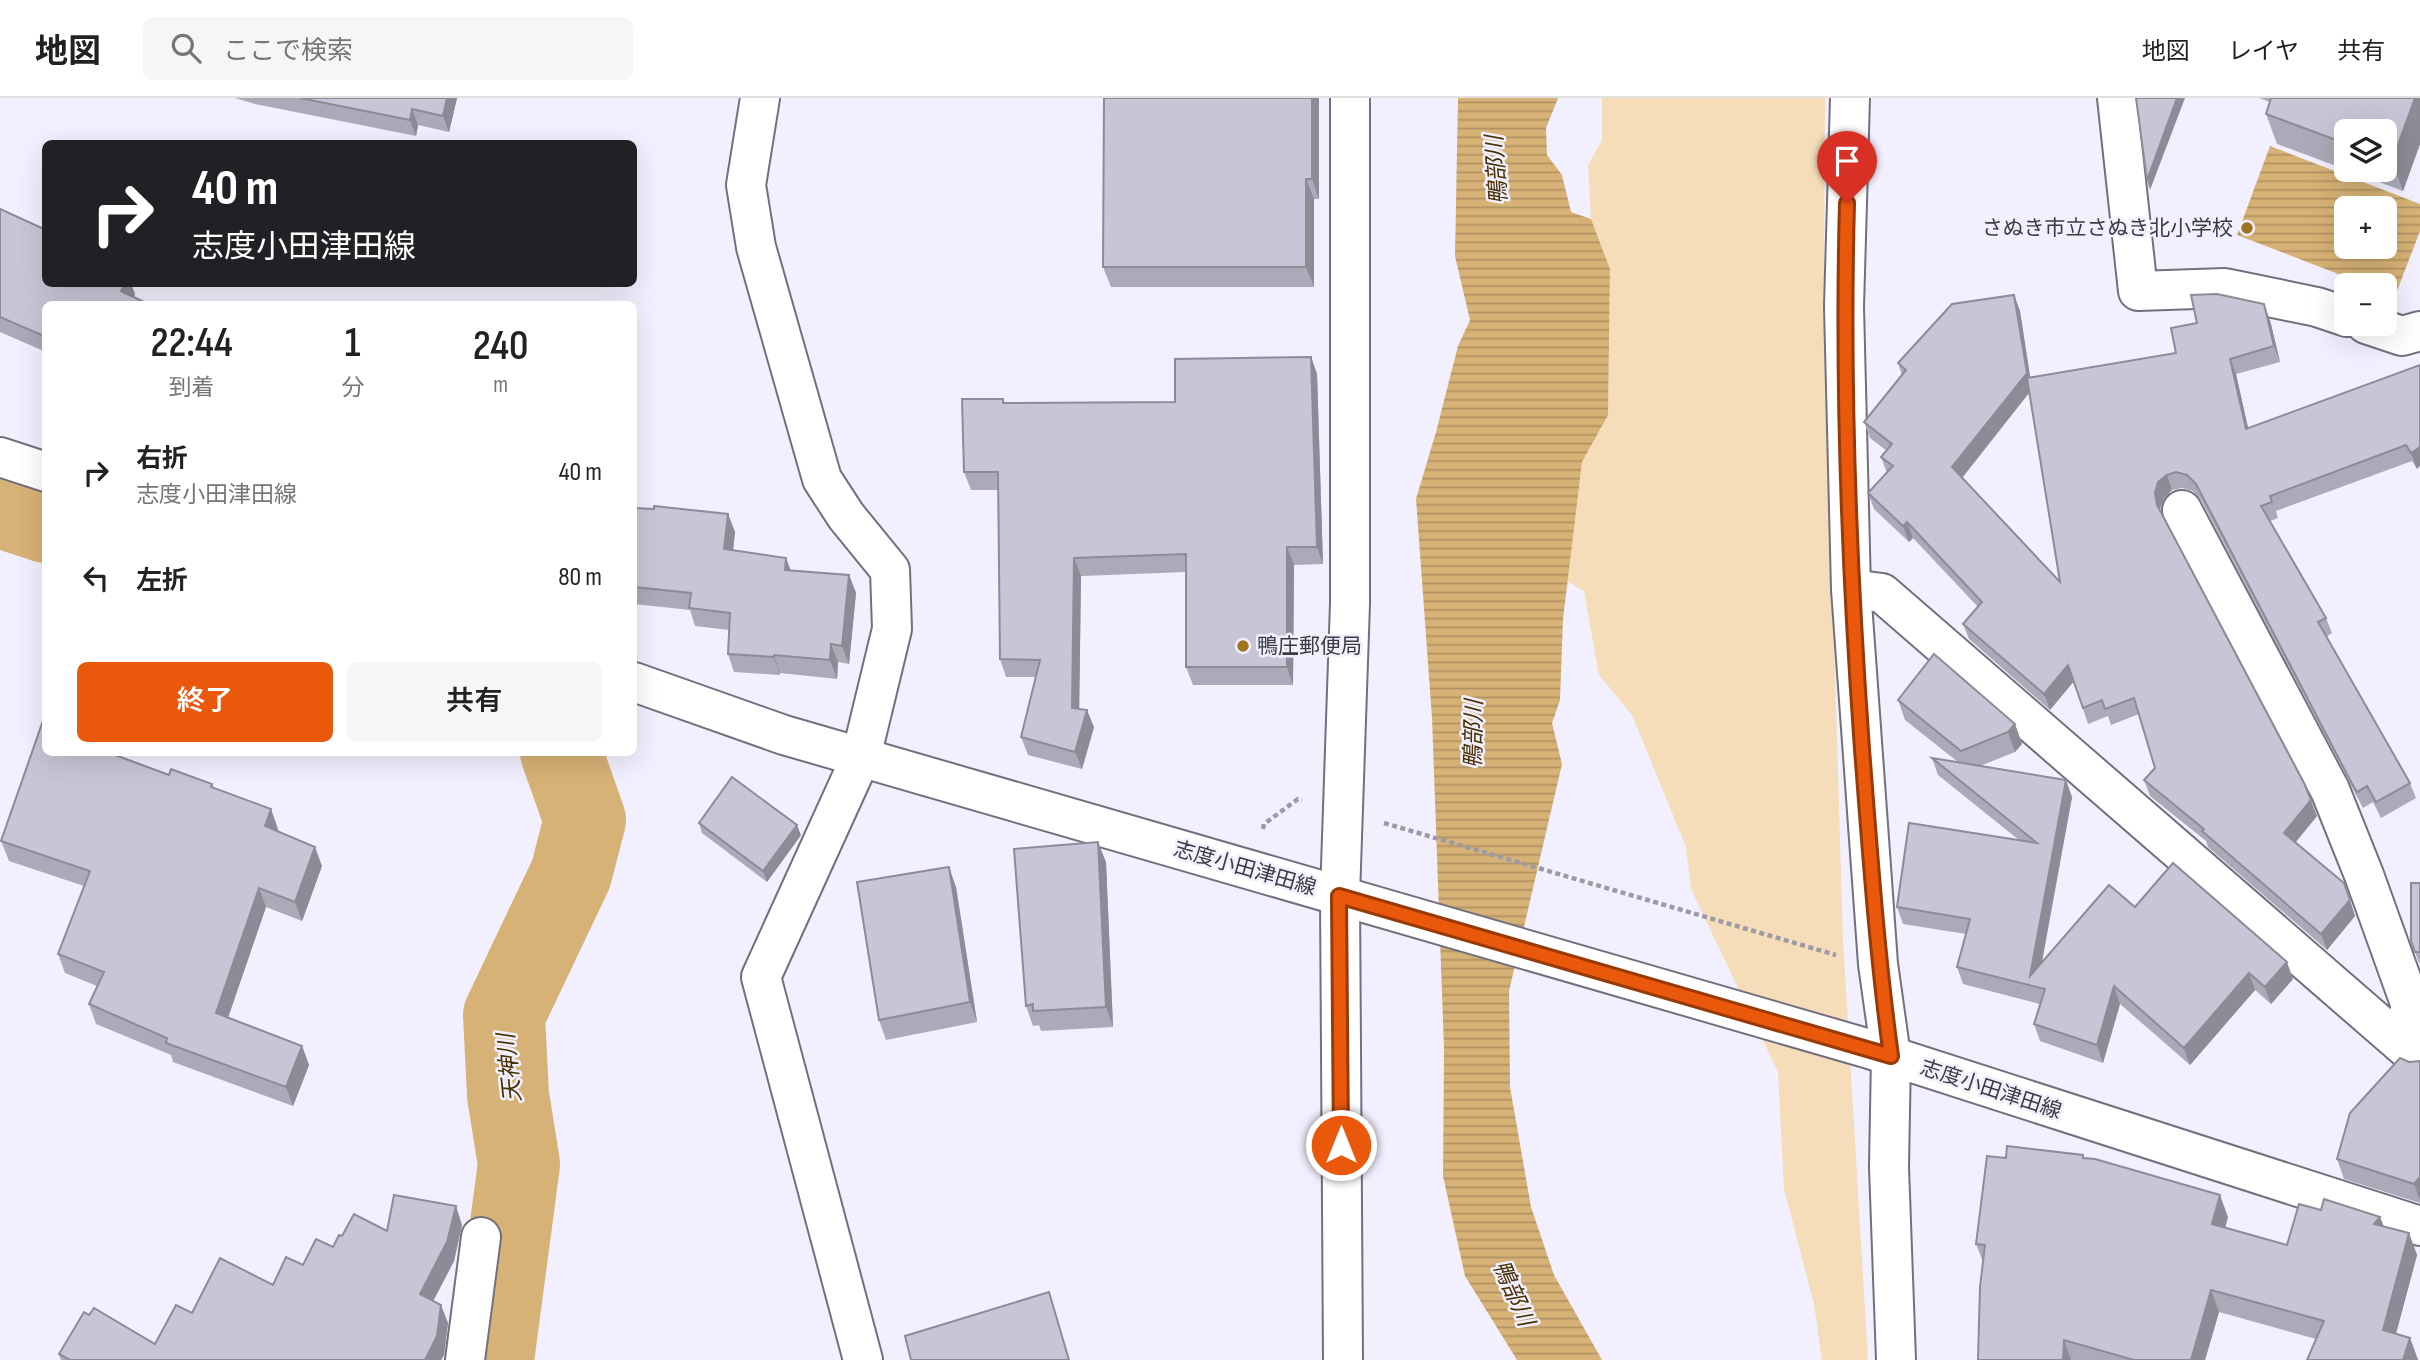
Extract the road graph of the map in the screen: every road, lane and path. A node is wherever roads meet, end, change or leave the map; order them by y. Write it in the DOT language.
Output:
graph roads {
  1 [pos="760,98"];
  2 [pos="1350,98"];
  3 [pos="1850,98"];
  4 [pos="2117,98"];
  5 [pos="2334,313"];
  6 [pos="2420,331"];
  7 [pos="2397,334"];
  8 [pos="2,462"];
  9 [pos="42,471"];
  10 [pos="2182,510"];
  11 [pos="1851,589"];
  12 [pos="637,683"];
  13 [pos="861,757"];
  14 [pos="1381,822"];
  15 [pos="1339,896"];
  16 [pos="1846,958"];
  17 [pos="2410,1051"];
  18 [pos="1878,1052"];
  19 [pos="2420,1226"];
  20 [pos="481,1237"];
  21 [pos="465,1360"];
  22 [pos="863,1360"];
  23 [pos="1343,1360"];
  24 [pos="1896,1360"];
  1 -- 13 [label="street"];
  2 -- 15 [label="street"];
  3 -- 11 [label="street"];
  4 -- 5 [label="street"];
  6 -- 7 [label="street"];
  8 -- 9 [label="street"];
  10 -- 17 [label="street"];
  11 -- 17 [label="street"];
  11 -- 18 [label="street"];
  12 -- 13 [label="street, 志度小田津田線"];
  13 -- 15 [label="street, 志度小田津田線"];
  13 -- 22 [label="street"];
  14 -- 16 [label="path"];
  15 -- 18 [label="street, 志度小田津田線"];
  15 -- 23 [label="street"];
  18 -- 19 [label="street, 志度小田津田線"];
  18 -- 24 [label="street"];
  20 -- 21 [label="street"];
}
